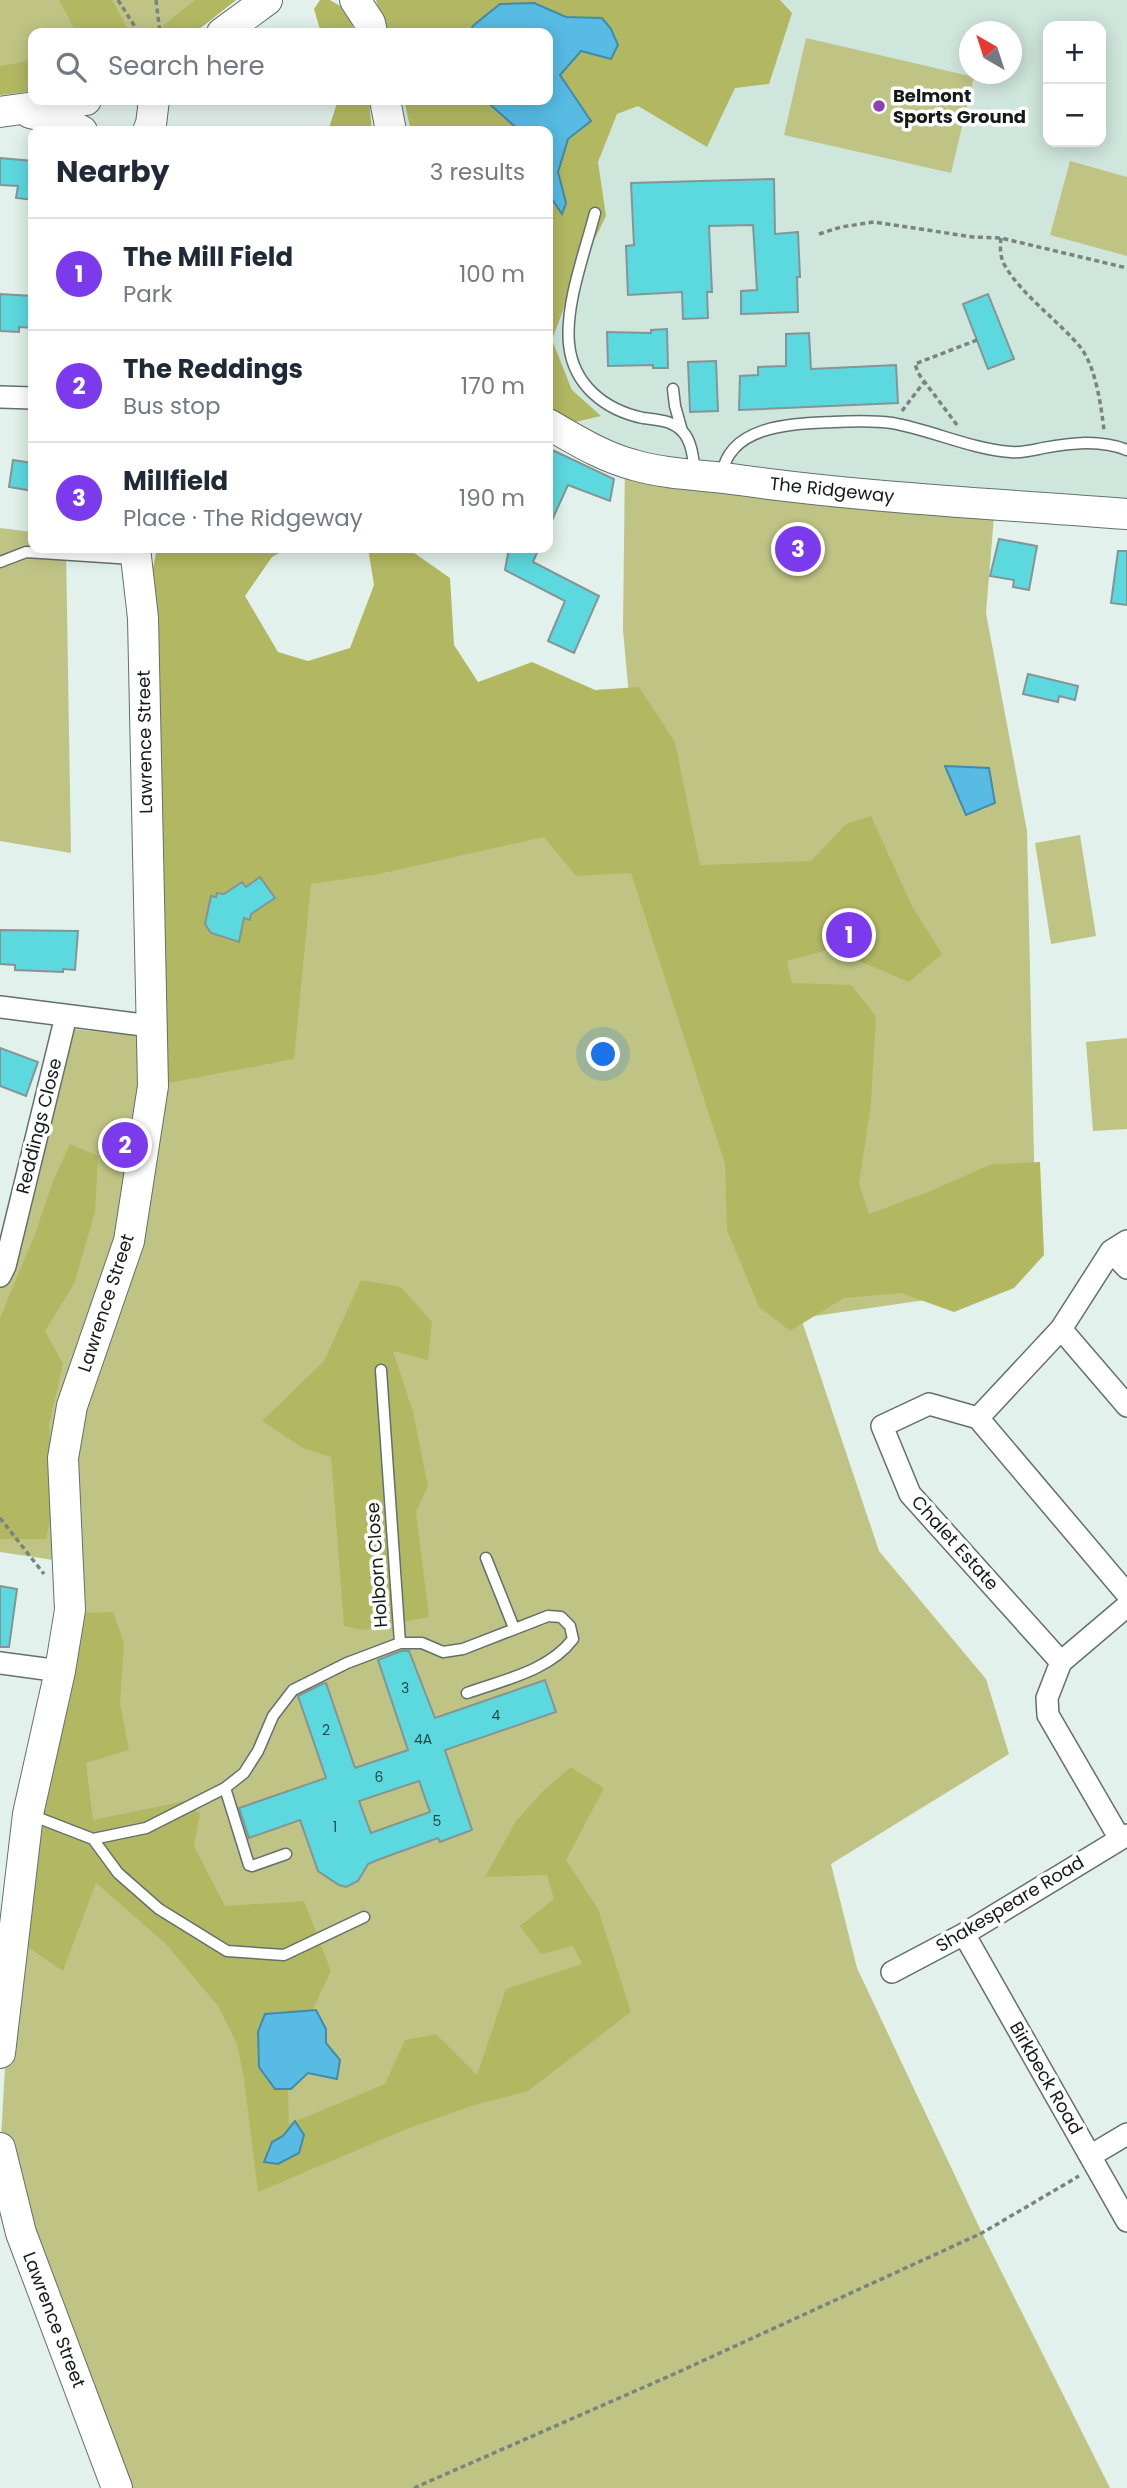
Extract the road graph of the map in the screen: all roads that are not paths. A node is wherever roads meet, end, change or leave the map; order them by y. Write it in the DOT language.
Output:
graph roads {
  1 [pos="267,0"];
  2 [pos="355,0"];
  3 [pos="229,28"];
  4 [pos="371,28"];
  5 [pos="52,105"];
  6 [pos="153,105"];
  7 [pos="386,105"];
  8 [pos="11,111"];
  9 [pos="72,126"];
  10 [pos="149,126"];
  11 [pos="390,126"];
  12 [pos="595,213"];
  13 [pos="673,389"];
  14 [pos="0,397"];
  15 [pos="28,398"];
  16 [pos="553,427"];
  17 [pos="682,431"];
  18 [pos="1127,450"];
  19 [pos="709,476"];
  20 [pos="1127,514"];
  21 [pos="28,552"];
  22 [pos="81,553"];
  23 [pos="136,554"];
  24 [pos="0,562"];
  25 [pos="0,1007"];
  26 [pos="66,1016"];
  27 [pos="151,1026"];
  28 [pos="1119,1246"];
  29 [pos="1127,1268"];
  30 [pos="0,1276"];
  31 [pos="1061,1329"];
  32 [pos="381,1370"];
  33 [pos="1127,1406"];
  34 [pos="978,1418"];
  35 [pos="486,1558"];
  36 [pos="1127,1594"];
  37 [pos="1127,1606"];
  38 [pos="514,1628"];
  39 [pos="400,1643"];
  40 [pos="1061,1661"];
  41 [pos="0,1663"];
  42 [pos="60,1671"];
  43 [pos="467,1693"];
  44 [pos="225,1788"];
  45 [pos="28,1814"];
  46 [pos="1124,1837"];
  47 [pos="93,1839"];
  48 [pos="286,1854"];
  49 [pos="364,1917"];
  50 [pos="964,1934"];
  51 [pos="6,1945"];
  52 [pos="892,1972"];
  53 [pos="0,2053"];
  54 [pos="1127,2134"];
  55 [pos="0,2148"];
  56 [pos="1093,2161"];
  57 [pos="1127,2221"];
  58 [pos="117,2488"];
  1 -- 3 [label="street"];
  2 -- 4 [label="street"];
  5 -- 8 [label="street"];
  6 -- 10 [label="street"];
  7 -- 11 [label="street"];
  8 -- 9 [label="street"];
  12 -- 17 [label="lane"];
  13 -- 17 [label="lane"];
  14 -- 15 [label="street"];
  16 -- 19 [label="street, The Ridgeway"];
  17 -- 19 [label="lane"];
  18 -- 19 [label="lane"];
  19 -- 20 [label="street, The Ridgeway"];
  21 -- 24 [label="lane"];
  22 -- 23 [label="lane"];
  23 -- 27 [label="street, Lawrence Street"];
  25 -- 26 [label="street"];
  26 -- 27 [label="street"];
  26 -- 30 [label="street, Reddings Close"];
  27 -- 42 [label="street, Lawrence Street"];
  28 -- 29 [label="street"];
  28 -- 31 [label="street"];
  31 -- 33 [label="street"];
  31 -- 34 [label="street"];
  32 -- 39 [label="lane, Holborn Close"];
  34 -- 36 [label="street"];
  34 -- 40 [label="street, Chalet Estate"];
  35 -- 38 [label="lane"];
  37 -- 40 [label="street"];
  38 -- 39 [label="lane"];
  38 -- 43 [label="lane"];
  39 -- 44 [label="lane, Holborn Close"];
  40 -- 46 [label="street"];
  41 -- 42 [label="street"];
  42 -- 45 [label="street, Lawrence Street"];
  44 -- 47 [label="lane, Holborn Close"];
  44 -- 48 [label="lane"];
  45 -- 47 [label="lane"];
  45 -- 51 [label="street, Lawrence Street"];
  46 -- 50 [label="street, Shakespeare Road"];
  47 -- 49 [label="lane"];
  50 -- 52 [label="street, Shakespeare Road"];
  50 -- 56 [label="street, Birkbeck Road"];
  51 -- 53 [label="street, Lawrence Street"];
  54 -- 56 [label="street"];
  55 -- 58 [label="street, Lawrence Street"];
  56 -- 57 [label="street, Birkbeck Road"];
}
